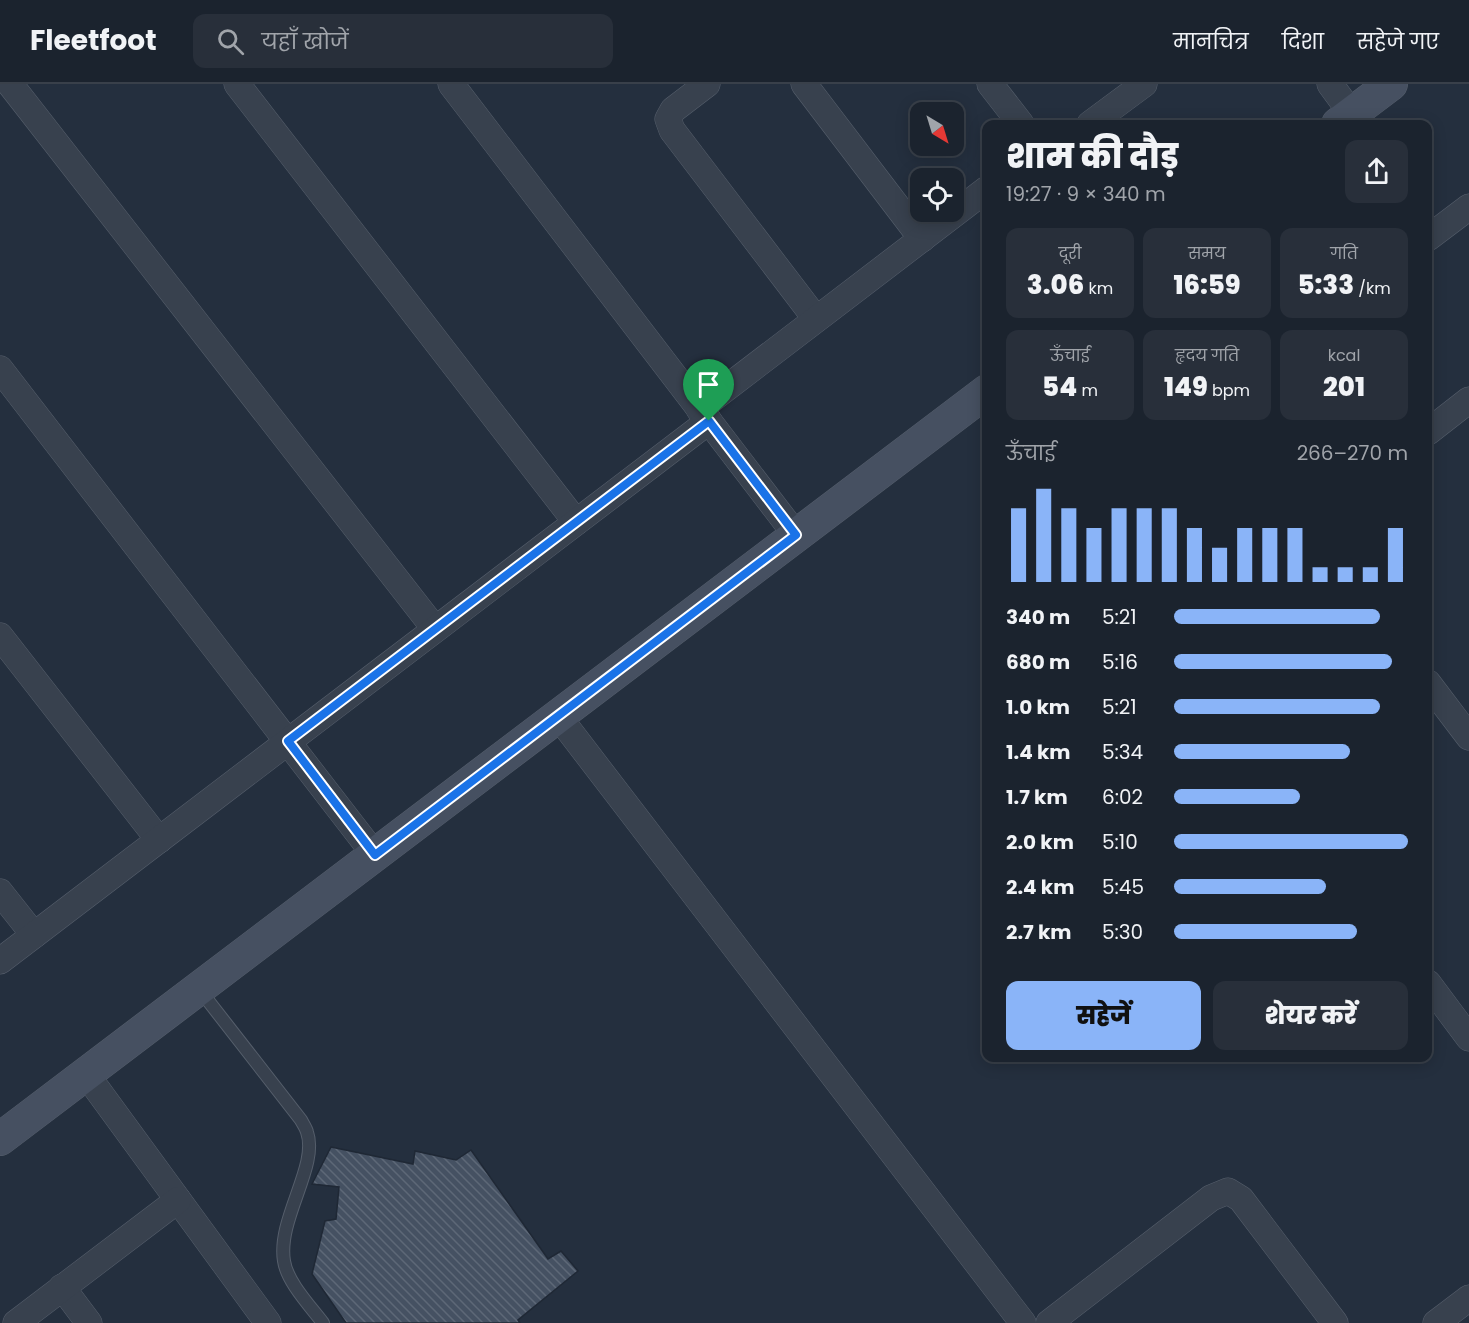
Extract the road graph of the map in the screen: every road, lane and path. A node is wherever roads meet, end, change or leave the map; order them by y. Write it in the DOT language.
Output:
graph roads {
  1 [pos="10,84"];
  2 [pos="237,84"];
  3 [pos="451,84"];
  4 [pos="707,84"];
  5 [pos="804,84"];
  6 [pos="990,84"];
  7 [pos="1144,84"];
  8 [pos="1330,84"];
  9 [pos="1391,84"];
  10 [pos="1345,119"];
  11 [pos="1018,120"];
  12 [pos="1095,120"];
  13 [pos="982,193"];
  14 [pos="1469,207"];
  15 [pos="1432,235"];
  16 [pos="922,239"];
  17 [pos="816,320"];
  18 [pos="0,369"];
  19 [pos="982,395"];
  20 [pos="1469,400"];
  21 [pos="704,415"];
  22 [pos="1432,429"];
  23 [pos="576,522"];
  24 [pos="796,535"];
  25 [pos="435,629"];
  26 [pos="0,636"];
  27 [pos="1432,688"];
  28 [pos="558,716"];
  29 [pos="1467,732"];
  30 [pos="288,741"];
  31 [pos="159,840"];
  32 [pos="375,855"];
  33 [pos="0,892"];
  34 [pos="34,935"];
  35 [pos="0,961"];
  36 [pos="199,988"];
  37 [pos="1432,988"];
  38 [pos="1469,1038"];
  39 [pos="86,1074"];
  40 [pos="0,1139"];
  41 [pos="178,1200"];
  42 [pos="62,1287"];
  43 [pos="1469,1298"];
  44 [pos="16,1323"];
  45 [pos="89,1323"];
  46 [pos="268,1323"];
  47 [pos="323,1323"];
  48 [pos="1023,1323"];
  49 [pos="1049,1323"];
  50 [pos="1335,1323"];
  51 [pos="1436,1323"];
  1 -- 25 [label="street"];
  2 -- 23 [label="street"];
  3 -- 21 [label="street"];
  4 -- 17 [label="street"];
  5 -- 16 [label="street"];
  6 -- 11 [label="street"];
  7 -- 12 [label="street"];
  8 -- 10 [label="street"];
  9 -- 10 [label="street"];
  13 -- 16 [label="street"];
  14 -- 15 [label="street"];
  16 -- 17 [label="street"];
  17 -- 21 [label="street"];
  18 -- 30 [label="street"];
  19 -- 24 [label="street"];
  20 -- 22 [label="street"];
  21 -- 23 [label="street"];
  21 -- 24 [label="street"];
  23 -- 25 [label="street"];
  24 -- 28 [label="street"];
  25 -- 30 [label="street"];
  26 -- 31 [label="street"];
  27 -- 29 [label="street"];
  28 -- 32 [label="street"];
  28 -- 48 [label="street"];
  30 -- 31 [label="street"];
  30 -- 32 [label="street"];
  31 -- 34 [label="street"];
  32 -- 36 [label="street"];
  33 -- 34 [label="street"];
  34 -- 35 [label="street"];
  36 -- 39 [label="street"];
  36 -- 47 [label="lane"];
  37 -- 38 [label="street"];
  39 -- 40 [label="street"];
  39 -- 41 [label="street"];
  41 -- 42 [label="street"];
  41 -- 46 [label="street"];
  42 -- 44 [label="street"];
  42 -- 45 [label="street"];
  43 -- 51 [label="street"];
  49 -- 50 [label="street"];
}
